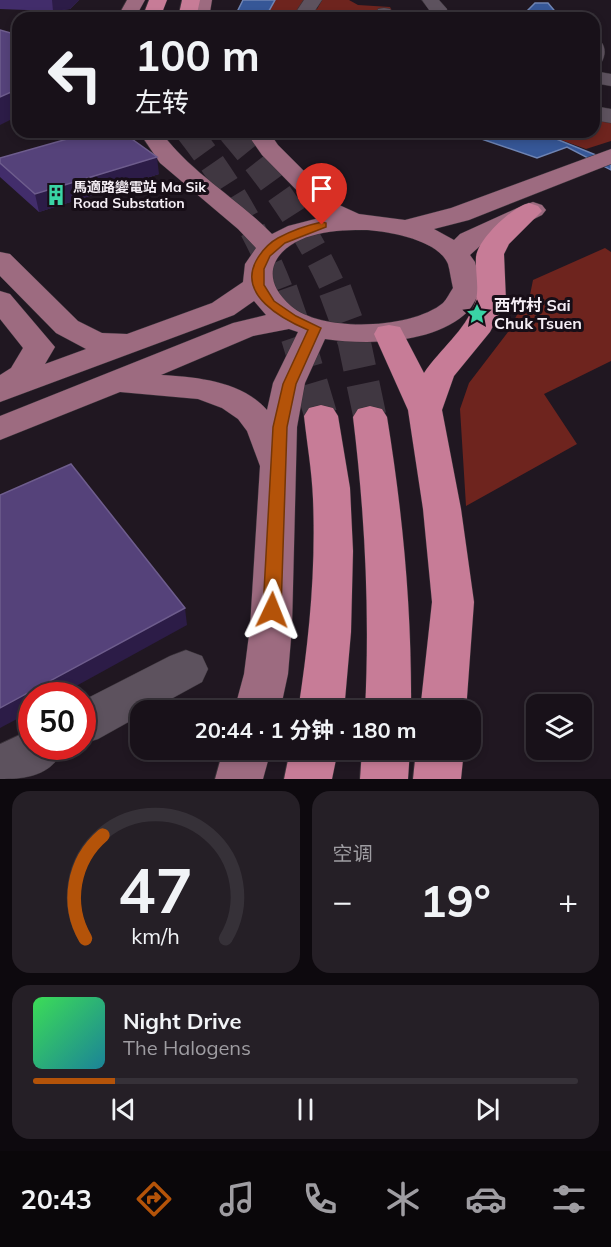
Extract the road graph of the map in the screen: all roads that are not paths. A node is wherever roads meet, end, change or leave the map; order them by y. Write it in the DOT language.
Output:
graph roads {
  1 [pos="154,138"];
  2 [pos="261,138"];
  3 [pos="611,156"];
  4 [pos="611,177"];
  5 [pos="530,211"];
  6 [pos="355,222"];
  7 [pos="405,228"];
  8 [pos="271,248"];
  9 [pos="454,254"];
  10 [pos="0,260"];
  11 [pos="258,285"];
  12 [pos="0,300"];
  13 [pos="303,323"];
  14 [pos="389,334"];
  15 [pos="133,343"];
  16 [pos="116,381"];
  17 [pos="0,391"];
  18 [pos="425,410"];
  19 [pos="321,416"];
  20 [pos="370,417"];
  21 [pos="0,429"];
  22 [pos="278,467"];
  23 [pos="186,669"];
  24 [pos="154,700"];
  25 [pos="260,700"];
  26 [pos="322,700"];
  27 [pos="388,700"];
  28 [pos="444,700"];
  29 [pos="130,708"];
  30 [pos="96,719"];
  31 [pos="18,759"];
  32 [pos="244,760"];
  33 [pos="312,760"];
  34 [pos="385,760"];
  35 [pos="439,760"];
  36 [pos="0,769"];
  37 [pos="239,779"];
  38 [pos="308,779"];
  39 [pos="384,779"];
  40 [pos="437,779"];
  1 -- 8 [label="main road"];
  2 -- 6 [label="main road"];
  3 -- 7 [label="main road"];
  4 -- 5 [label="main road"];
  5 -- 9 [label="main road"];
  5 -- 18 [label="highway"];
  6 -- 7 [label="main road"];
  6 -- 8 [label="main road"];
  7 -- 9 [label="main road"];
  8 -- 11 [label="main road"];
  9 -- 14 [label="main road"];
  10 -- 15 [label="main road"];
  11 -- 13 [label="main road"];
  11 -- 15 [label="main road"];
  12 -- 17 [label="main road"];
  13 -- 14 [label="main road"];
  13 -- 16 [label="main road"];
  13 -- 22 [label="main road"];
  14 -- 18 [label="highway"];
  15 -- 17 [label="main road"];
  16 -- 21 [label="main road"];
  16 -- 22 [label="main road"];
  18 -- 28 [label="highway"];
  19 -- 26 [label="highway"];
  20 -- 27 [label="highway"];
  22 -- 25 [label="main road"];
  23 -- 24 [label="street"];
  29 -- 30 [label="street"];
  31 -- 36 [label="street"];
  32 -- 37 [label="main road"];
  33 -- 38 [label="highway"];
  34 -- 39 [label="highway"];
  35 -- 40 [label="highway"];
}
